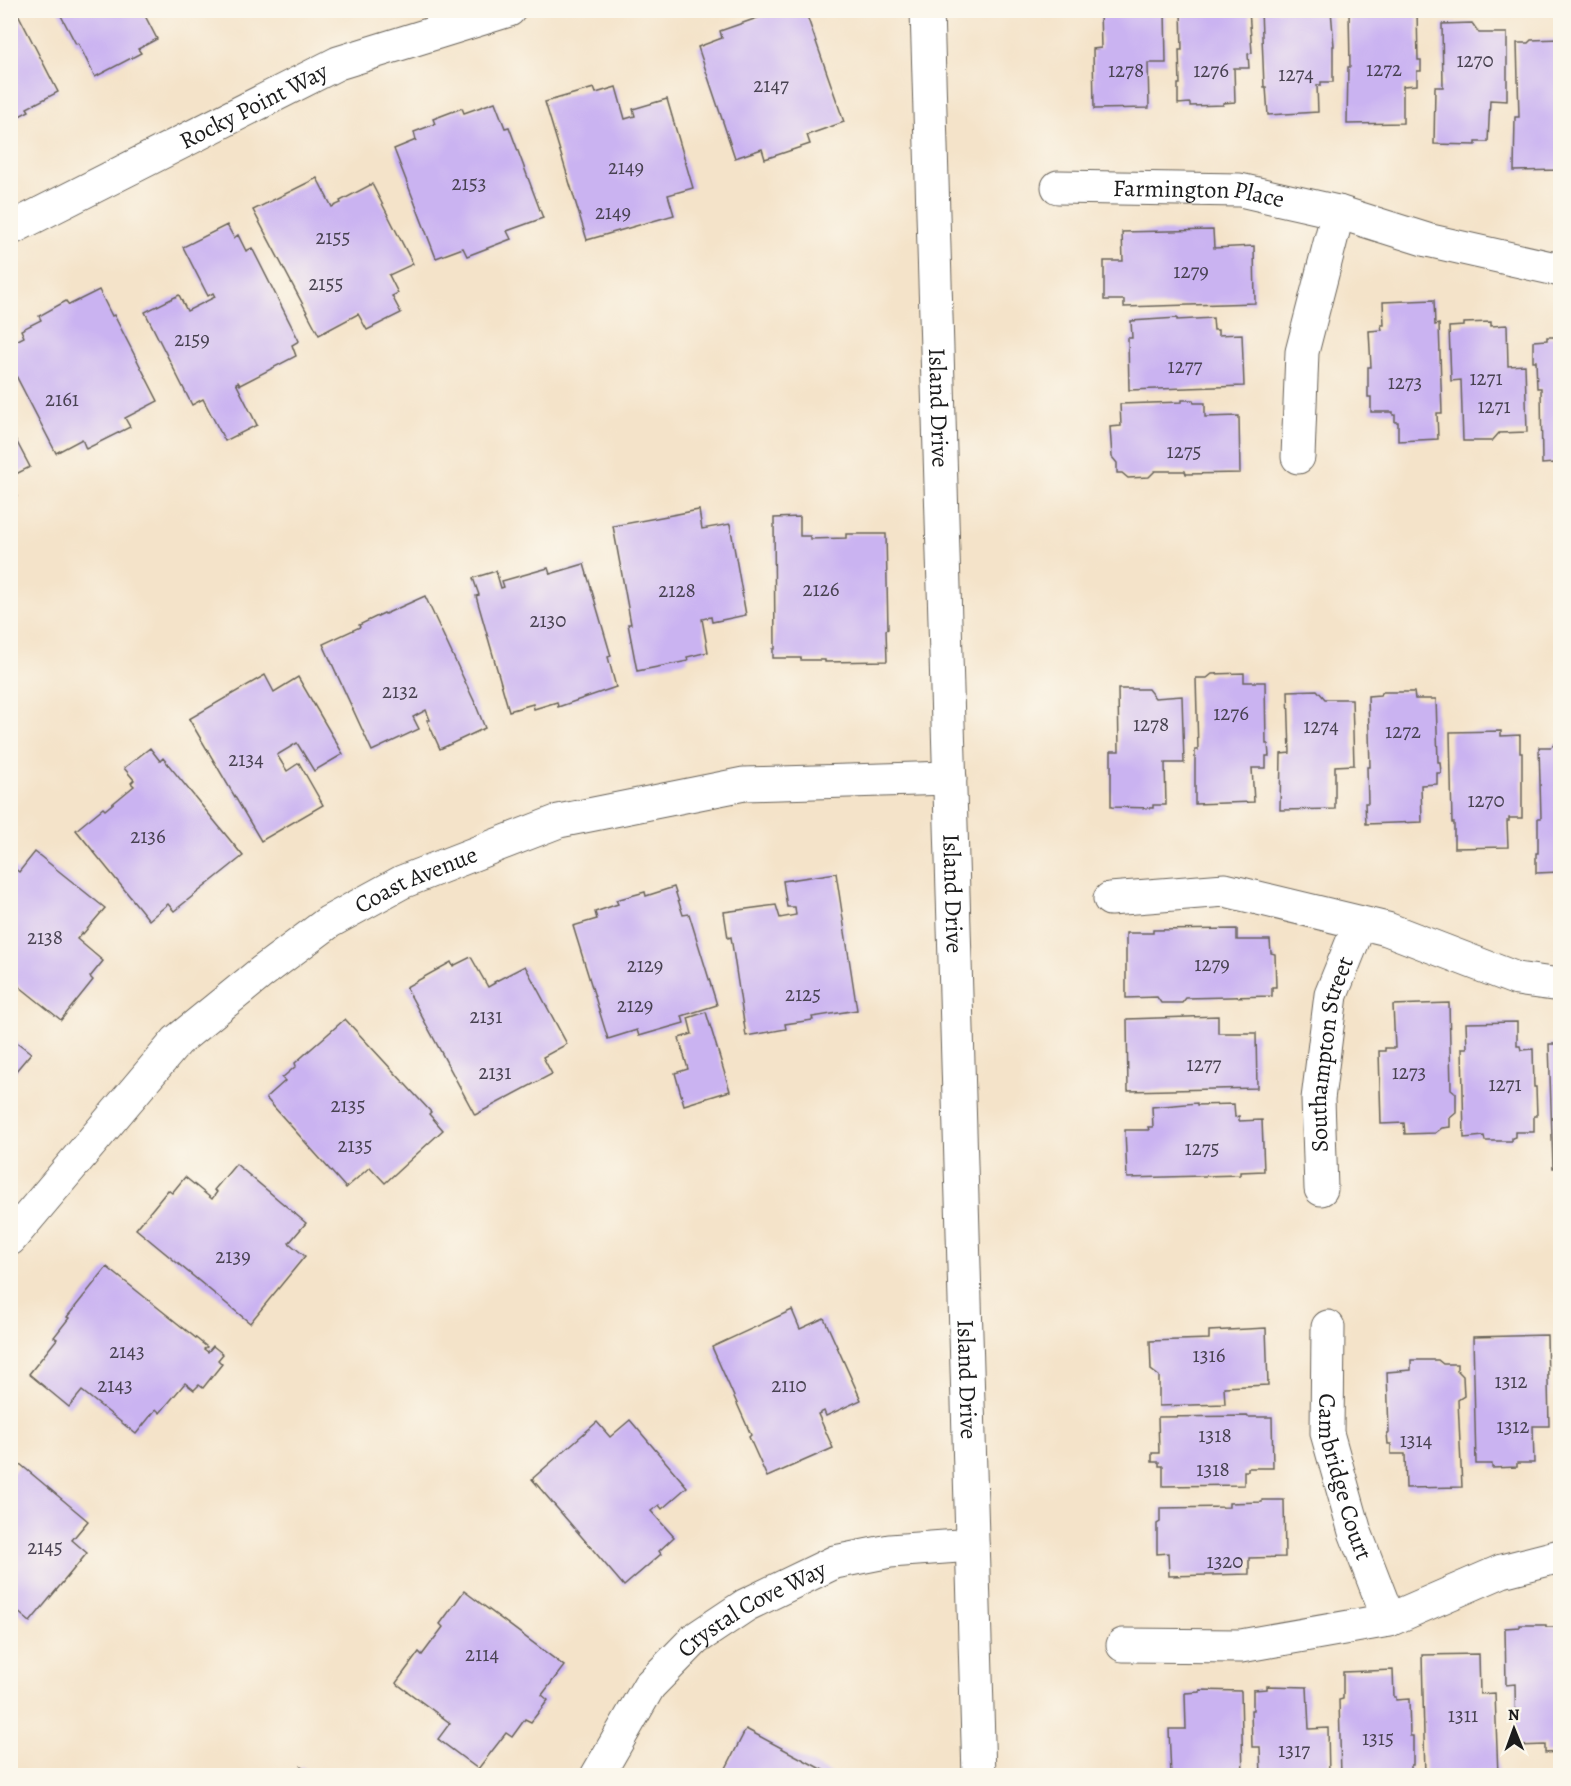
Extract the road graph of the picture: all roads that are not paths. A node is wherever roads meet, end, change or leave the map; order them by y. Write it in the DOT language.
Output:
graph roads {
  1 [pos="509,10"];
  2 [pos="927,10"];
  3 [pos="1058,187"];
  4 [pos="1338,212"];
  5 [pos="10,230"];
  6 [pos="1560,270"];
  7 [pos="1298,457"];
  8 [pos="950,778"];
  9 [pos="1110,899"];
  10 [pos="1360,923"];
  11 [pos="1560,985"];
  12 [pos="1321,1189"];
  13 [pos="10,1239"];
  14 [pos="1328,1327"];
  15 [pos="972,1545"];
  16 [pos="1560,1556"];
  17 [pos="1389,1620"];
  18 [pos="1123,1645"];
  19 [pos="597,1776"];
  20 [pos="979,1776"];
  1 -- 5 [label="street, Rocky Point Way"];
  2 -- 8 [label="street, Island Drive"];
  3 -- 4 [label="street, Farmington Place"];
  4 -- 6 [label="street, Farmington Place"];
  4 -- 7 [label="street"];
  8 -- 13 [label="street, Coast Avenue"];
  8 -- 15 [label="street, Island Drive"];
  9 -- 10 [label="street, Southampton Street"];
  10 -- 11 [label="street, Southampton Street"];
  10 -- 12 [label="street, Southampton Street"];
  14 -- 17 [label="street, Cambridge Court"];
  15 -- 19 [label="street, Crystal Cove Way"];
  15 -- 20 [label="street, Island Drive"];
  16 -- 17 [label="street"];
  17 -- 18 [label="street"];
}
